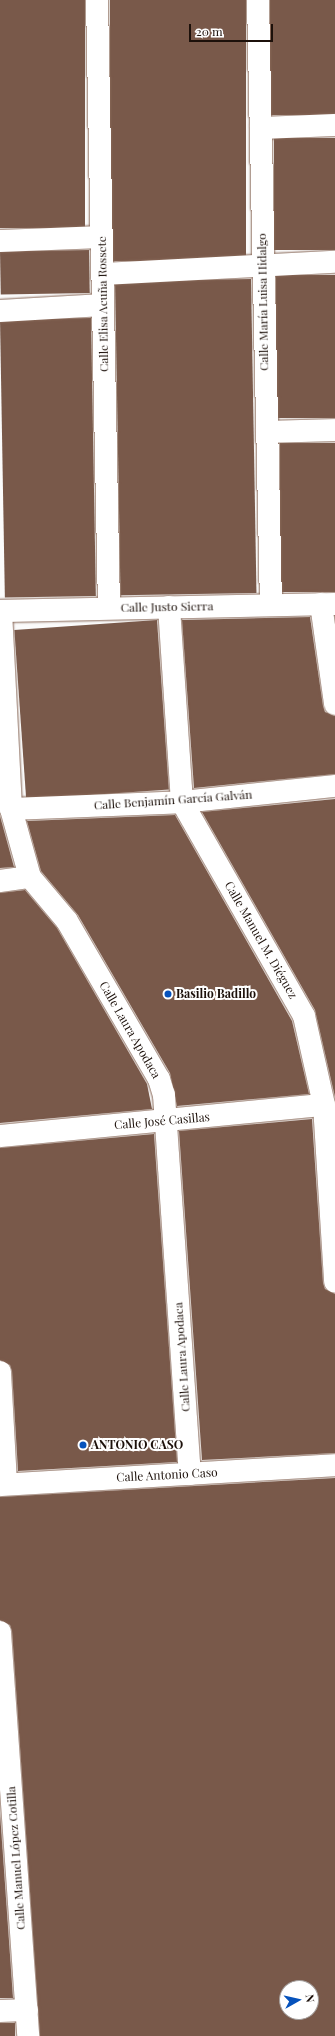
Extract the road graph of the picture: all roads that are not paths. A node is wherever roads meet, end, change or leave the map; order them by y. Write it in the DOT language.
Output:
graph roads {
  1 [pos="97,0"];
  2 [pos="258,0"];
  3 [pos="335,125"];
  4 [pos="261,128"];
  5 [pos="102,237"];
  6 [pos="0,241"];
  7 [pos="335,262"];
  8 [pos="262,265"];
  9 [pos="103,274"];
  10 [pos="103,305"];
  11 [pos="0,311"];
  12 [pos="335,430"];
  13 [pos="267,432"];
  14 [pos="328,604"];
  15 [pos="271,605"];
  16 [pos="169,607"];
  17 [pos="109,608"];
  18 [pos="0,611"];
  19 [pos="335,704"];
  20 [pos="335,786"];
  21 [pos="182,802"];
  22 [pos="12,809"];
  23 [pos="30,877"];
  24 [pos="0,880"];
  25 [pos="324,1105"];
  26 [pos="166,1121"];
  27 [pos="0,1136"];
  28 [pos="335,1282"];
  29 [pos="0,1372"];
  30 [pos="335,1465"];
  31 [pos="190,1474"];
  32 [pos="3,1485"];
  33 [pos="0,1632"];
  34 [pos="2,1691"];
  35 [pos="8,1860"];
  36 [pos="27,2010"];
  37 [pos="0,2011"];
  38 [pos="28,2036"];
  1 -- 5 [label="street, Calle Elisa Acuña Rossete"];
  2 -- 4 [label="street, Calle María Luisa Hidalgo"];
  3 -- 4 [label="street"];
  4 -- 8 [label="street, Calle María Luisa Hidalgo"];
  5 -- 6 [label="street"];
  5 -- 9 [label="street, Calle Elisa Acuña Rossete"];
  7 -- 8 [label="street"];
  8 -- 9 [label="street"];
  8 -- 13 [label="street, Calle María Luisa Hidalgo"];
  9 -- 10 [label="street, Calle Elisa Acuña Rossete"];
  10 -- 11 [label="street"];
  10 -- 17 [label="street, Calle Elisa Acuña Rossete"];
  12 -- 13 [label="street"];
  13 -- 15 [label="street, Calle María Luisa Hidalgo"];
  14 -- 15 [label="street, Calle Justo Sierra"];
  14 -- 19 [label="street"];
  15 -- 16 [label="street, Calle Justo Sierra"];
  16 -- 17 [label="street, Calle Justo Sierra"];
  16 -- 21 [label="street, Calle Manuel M. Diéguez"];
  17 -- 18 [label="street, Calle Justo Sierra"];
  18 -- 22 [label="street, Calle Laura Apodaca"];
  20 -- 21 [label="street, Calle Benjamín García Galván"];
  21 -- 22 [label="street, Calle Benjamín García Galván"];
  21 -- 25 [label="street, Calle Manuel M. Diéguez"];
  22 -- 23 [label="street, Calle Laura Apodaca"];
  23 -- 24 [label="street"];
  23 -- 26 [label="street, Calle Laura Apodaca"];
  25 -- 26 [label="street, Calle José Casillas"];
  25 -- 28 [label="street, Calle Manuel M. Diéguez"];
  26 -- 27 [label="street, Calle José Casillas"];
  26 -- 31 [label="street, Calle Laura Apodaca"];
  29 -- 32 [label="street"];
  30 -- 31 [label="street, Calle Antonio Caso"];
  31 -- 32 [label="street, Calle Antonio Caso"];
  33 -- 34 [label="street, Calle Manuel López Cotilla"];
  34 -- 35 [label="street, Calle Manuel López Cotilla"];
  35 -- 36 [label="street, Calle Manuel López Cotilla"];
  36 -- 37 [label="street"];
  36 -- 38 [label="street, Calle Manuel López Cotilla"];
}
